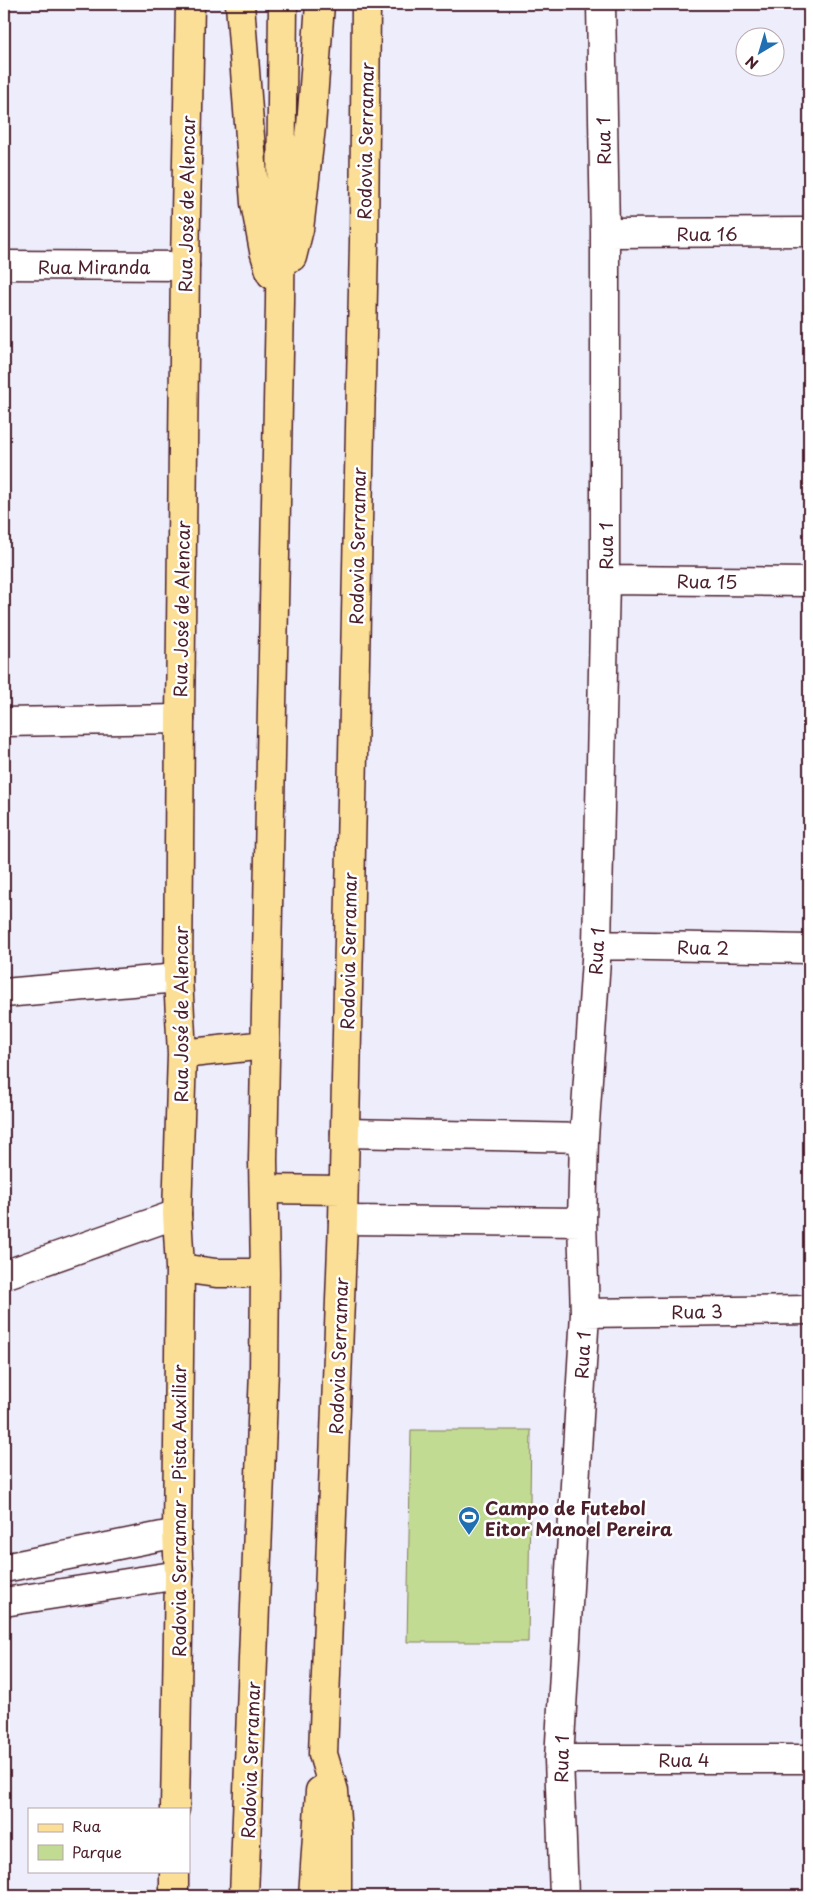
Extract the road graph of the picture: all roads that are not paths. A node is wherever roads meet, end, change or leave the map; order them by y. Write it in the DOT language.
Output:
graph roads {
  1 [pos="190,4"];
  2 [pos="240,4"];
  3 [pos="283,4"];
  4 [pos="320,4"];
  5 [pos="366,4"];
  6 [pos="601,4"];
  7 [pos="809,232"];
  8 [pos="605,233"];
  9 [pos="4,265"];
  10 [pos="185,266"];
  11 [pos="280,302"];
  12 [pos="605,580"];
  13 [pos="809,582"];
  14 [pos="180,719"];
  15 [pos="4,722"];
  16 [pos="597,945"];
  17 [pos="809,949"];
  18 [pos="178,978"];
  19 [pos="4,993"];
  20 [pos="266,1045"];
  21 [pos="182,1054"];
  22 [pos="345,1133"];
  23 [pos="584,1138"];
  24 [pos="264,1189"];
  25 [pos="343,1190"];
  26 [pos="177,1214"];
  27 [pos="343,1220"];
  28 [pos="582,1222"];
  29 [pos="180,1268"];
  30 [pos="265,1273"];
  31 [pos="4,1275"];
  32 [pos="809,1310"];
  33 [pos="585,1313"];
  34 [pos="177,1533"];
  35 [pos="4,1568"];
  36 [pos="179,1576"];
  37 [pos="4,1602"];
  38 [pos="323,1754"];
  39 [pos="559,1759"];
  40 [pos="809,1759"];
  41 [pos="175,1808"];
  42 [pos="174,1872"];
  43 [pos="174,1896"];
  44 [pos="244,1896"];
  45 [pos="312,1896"];
  46 [pos="337,1896"];
  47 [pos="564,1896"];
  1 -- 10 [label="main road, Rua José de Alencar"];
  2 -- 11 [label="main road"];
  3 -- 11 [label="main road, Rodovia Serramar"];
  4 -- 11 [label="main road"];
  5 -- 22 [label="main road, Rodovia Serramar"];
  6 -- 8 [label="street, Rua 1"];
  7 -- 8 [label="street, Rua 16"];
  8 -- 12 [label="street, Rua 1"];
  9 -- 10 [label="street, Rua Miranda"];
  10 -- 14 [label="main road, Rua José de Alencar"];
  11 -- 20 [label="main road, Rodovia Serramar"];
  12 -- 13 [label="street, Rua 15"];
  12 -- 16 [label="street, Rua 1"];
  14 -- 15 [label="street"];
  14 -- 18 [label="main road, Rua José de Alencar"];
  16 -- 17 [label="street, Rua 2"];
  16 -- 23 [label="street, Rua 1"];
  18 -- 19 [label="street"];
  18 -- 21 [label="main road, Rua José de Alencar"];
  20 -- 21 [label="main road"];
  20 -- 24 [label="main road, Rodovia Serramar"];
  21 -- 26 [label="main road, Rua José de Alencar"];
  22 -- 23 [label="street"];
  22 -- 25 [label="main road, Rodovia Serramar"];
  23 -- 28 [label="street, Rua 1"];
  24 -- 25 [label="main road"];
  24 -- 30 [label="main road, Rodovia Serramar"];
  25 -- 27 [label="main road, Rodovia Serramar"];
  26 -- 29 [label="main road, Rodovia Serramar - Pista Auxiliar"];
  26 -- 31 [label="street"];
  27 -- 28 [label="street"];
  27 -- 38 [label="main road, Rodovia Serramar"];
  28 -- 33 [label="street, Rua 1"];
  29 -- 30 [label="main road"];
  29 -- 34 [label="main road, Rodovia Serramar - Pista Auxiliar"];
  30 -- 44 [label="main road, Rodovia Serramar"];
  32 -- 33 [label="street, Rua 3"];
  33 -- 39 [label="street, Rua 1"];
  34 -- 35 [label="street"];
  34 -- 36 [label="main road, Rodovia Serramar - Pista Auxiliar"];
  36 -- 37 [label="street"];
  36 -- 41 [label="main road, Rodovia Serramar - Pista Auxiliar"];
  38 -- 45 [label="main road"];
  38 -- 46 [label="main road, Rodovia Serramar"];
  39 -- 40 [label="street, Rua 4"];
  39 -- 47 [label="street, Rua 1"];
  42 -- 43 [label="main road"];
}
